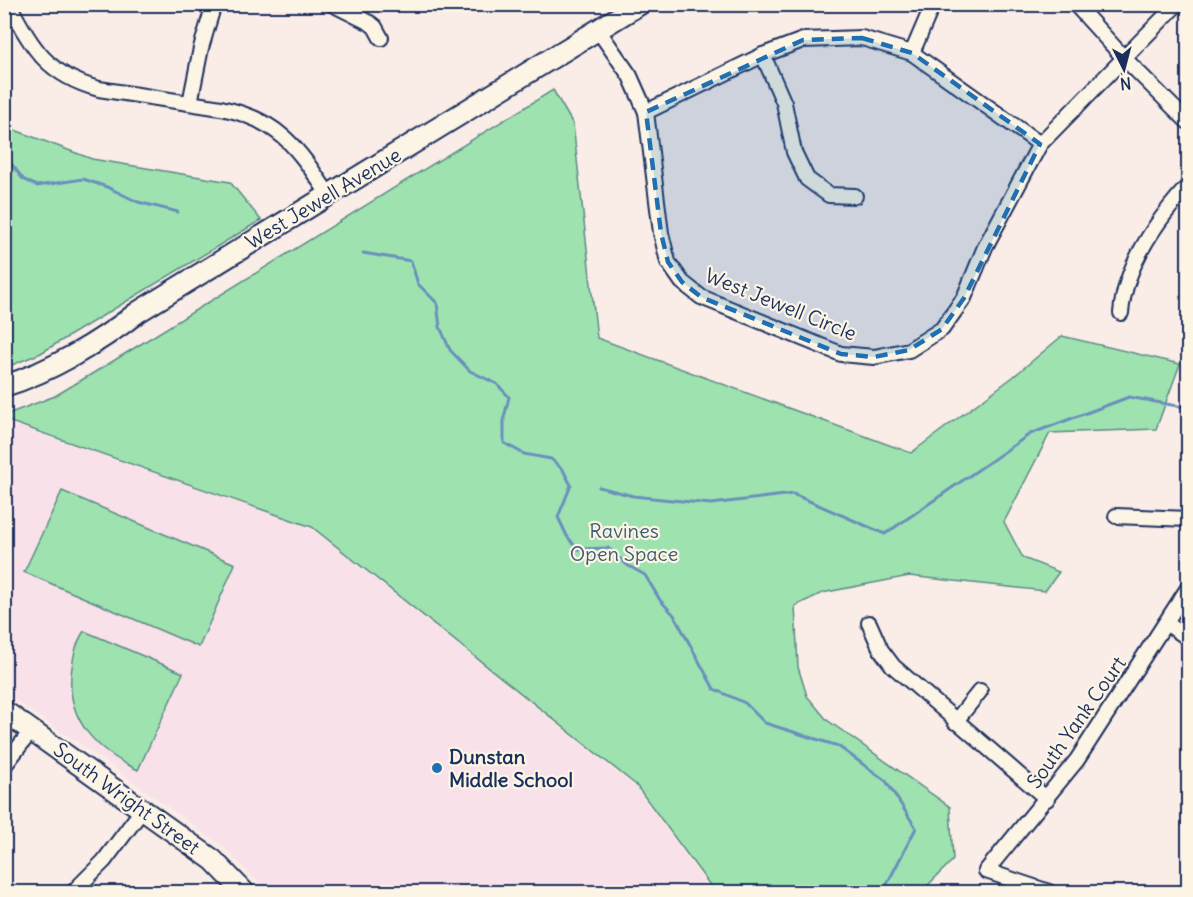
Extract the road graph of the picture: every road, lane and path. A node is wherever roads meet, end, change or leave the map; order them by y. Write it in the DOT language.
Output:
graph roads {
  1 [pos="9,4"];
  2 [pos="214,4"];
  3 [pos="332,4"];
  4 [pos="640,4"];
  5 [pos="933,4"];
  6 [pos="1075,4"];
  7 [pos="1178,4"];
  8 [pos="598,30"];
  9 [pos="381,38"];
  10 [pos="912,53"];
  11 [pos="763,55"];
  12 [pos="1124,58"];
  13 [pos="190,103"];
  14 [pos="646,112"];
  15 [pos="1188,122"];
  16 [pos="1040,144"];
  17 [pos="1188,186"];
  18 [pos="328,194"];
  19 [pos="855,196"];
  20 [pos="1121,313"];
  21 [pos="4,386"];
  22 [pos="1116,516"];
  23 [pos="1188,519"];
  24 [pos="1188,588"];
  25 [pos="869,623"];
  26 [pos="1166,624"];
  27 [pos="1188,638"];
  28 [pos="980,691"];
  29 [pos="4,711"];
  30 [pos="956,722"];
  31 [pos="32,730"];
  32 [pos="4,766"];
  33 [pos="1047,799"];
  34 [pos="143,809"];
  35 [pos="73,892"];
  36 [pos="244,892"];
  37 [pos="1048,892"];
  1 -- 13 [label="street"];
  2 -- 13 [label="street"];
  3 -- 9 [label="street"];
  4 -- 8 [label="main road, West Jewell Avenue"];
  5 -- 10 [label="street"];
  6 -- 12 [label="street"];
  7 -- 12 [label="street, West Jewell Circle"];
  8 -- 14 [label="street, West Jewell Circle"];
  8 -- 18 [label="main road, West Jewell Avenue"];
  10 -- 11 [label="street"];
  10 -- 16 [label="street"];
  11 -- 14 [label="street"];
  11 -- 19 [label="street"];
  12 -- 15 [label="street"];
  12 -- 16 [label="street, West Jewell Circle"];
  13 -- 18 [label="street"];
  14 -- 16 [label="street, West Jewell Circle"];
  17 -- 20 [label="street"];
  18 -- 21 [label="main road, West Jewell Avenue"];
  22 -- 23 [label="street"];
  24 -- 26 [label="street, South Yank Court"];
  25 -- 30 [label="street"];
  26 -- 27 [label="street"];
  26 -- 33 [label="street, South Yank Court"];
  28 -- 30 [label="street"];
  29 -- 31 [label="main road, South Wright Street"];
  30 -- 33 [label="street"];
  31 -- 32 [label="street"];
  31 -- 34 [label="main road, South Wright Street"];
  33 -- 37 [label="street, South Yank Court"];
  34 -- 35 [label="street"];
  34 -- 36 [label="main road, South Wright Street"];
}
